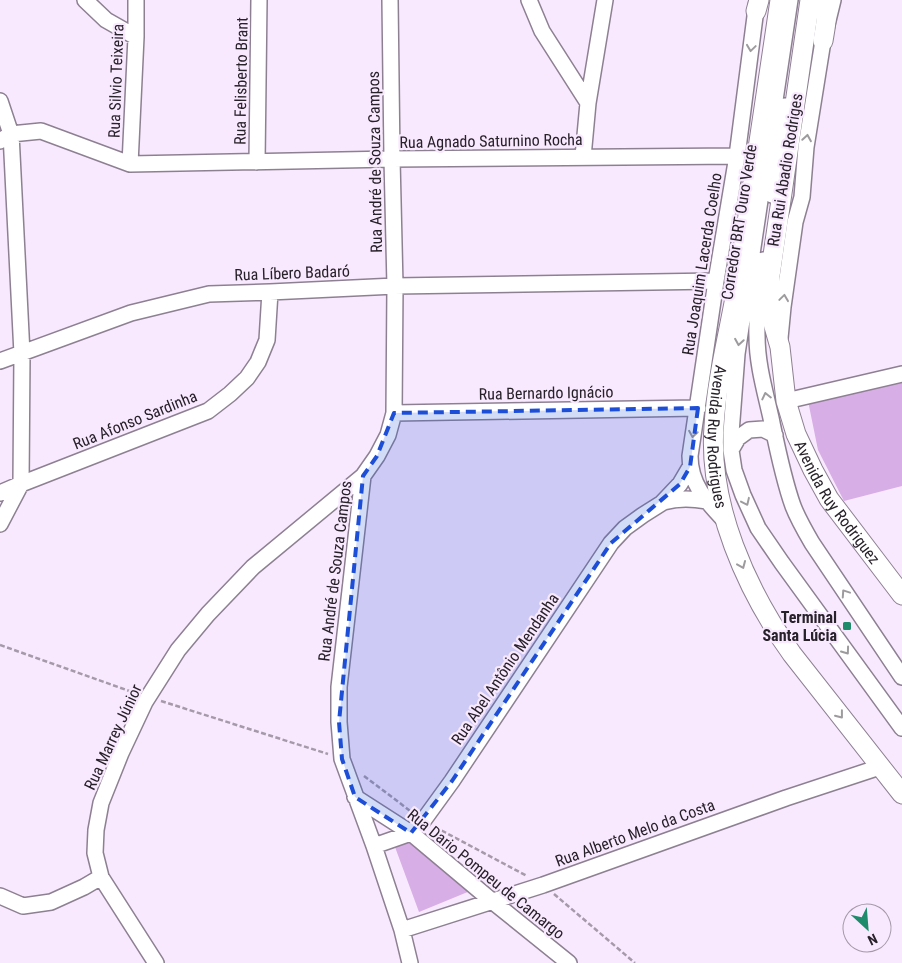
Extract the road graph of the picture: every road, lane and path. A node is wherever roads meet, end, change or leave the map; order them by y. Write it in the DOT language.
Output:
graph roads {
  1 [pos="85,0"];
  2 [pos="136,0"];
  3 [pos="259,0"];
  4 [pos="390,0"];
  5 [pos="529,0"];
  6 [pos="606,0"];
  7 [pos="780,0"];
  8 [pos="790,0"];
  9 [pos="799,0"];
  10 [pos="810,0"];
  11 [pos="823,0"];
  12 [pos="833,0"];
  13 [pos="758,4"];
  14 [pos="136,37"];
  15 [pos="823,41"];
  16 [pos="0,101"];
  17 [pos="588,103"];
  18 [pos="5,137"];
  19 [pos="737,156"];
  20 [pos="583,157"];
  21 [pos="392,160"];
  22 [pos="257,162"];
  23 [pos="130,164"];
  24 [pos="716,281"];
  25 [pos="395,286"];
  26 [pos="270,292"];
  27 [pos="780,347"];
  28 [pos="22,354"];
  29 [pos="0,361"];
  30 [pos="902,374"];
  31 [pos="786,401"];
  32 [pos="698,408"];
  33 [pos="394,413"];
  34 [pos="775,435"];
  35 [pos="732,450"];
  36 [pos="690,467"];
  37 [pos="363,476"];
  38 [pos="21,484"];
  39 [pos="0,493"];
  40 [pos="706,501"];
  41 [pos="662,503"];
  42 [pos="727,522"];
  43 [pos="0,524"];
  44 [pos="902,595"];
  45 [pos="0,646"];
  46 [pos="902,677"];
  47 [pos="148,697"];
  48 [pos="902,728"];
  49 [pos="342,759"];
  50 [pos="880,767"];
  51 [pos="364,776"];
  52 [pos="902,794"];
  53 [pos="355,797"];
  54 [pos="423,821"];
  55 [pos="411,833"];
  56 [pos="374,846"];
  57 [pos="101,877"];
  58 [pos="543,885"];
  59 [pos="0,896"];
  60 [pos="492,901"];
  61 [pos="402,930"];
  62 [pos="156,963"];
  63 [pos="410,963"];
  64 [pos="569,963"];
  65 [pos="635,963"];
  1 -- 14 [label="street"];
  2 -- 14 [label="street, Rua Silvio Teixeira"];
  3 -- 22 [label="street, Rua Felisberto Brant"];
  4 -- 21 [label="street, Rua André de Souza Campos"];
  5 -- 17 [label="street"];
  6 -- 17 [label="street"];
  7 -- 42 [label="main road, Avenida Ruy Rodrigues"];
  8 -- 35 [label="street, Corredor BRT Ouro Verde, one-way"];
  34 -- 9 [label="street, Corredor BRT Ouro Verde, one-way"];
  10 -- 27 [label="main road"];
  11 -- 15 [label="main road"];
  12 -- 15 [label="street, Rua Rui Abadio Rodriges"];
  13 -- 19 [label="street, Rua Joaquim Lacerda Coelho, one-way"];
  14 -- 23 [label="street, Rua Silvio Teixeira"];
  27 -- 15 [label="street, Rua Rui Abadio Rodriges, one-way"];
  16 -- 18 [label="street"];
  17 -- 20 [label="street"];
  18 -- 23 [label="street, Rua Agnado Saturnino Rocha"];
  18 -- 28 [label="street"];
  19 -- 20 [label="street, Rua Agnado Saturnino Rocha"];
  19 -- 24 [label="street, Rua Joaquim Lacerda Coelho"];
  20 -- 21 [label="street, Rua Agnado Saturnino Rocha"];
  21 -- 22 [label="street, Rua Agnado Saturnino Rocha"];
  21 -- 25 [label="street, Rua André de Souza Campos"];
  22 -- 23 [label="street, Rua Agnado Saturnino Rocha"];
  24 -- 25 [label="street, Rua Líbero Badaró"];
  24 -- 32 [label="street, Rua Joaquim Lacerda Coelho"];
  25 -- 26 [label="street, Rua Líbero Badaró"];
  25 -- 33 [label="street, Rua André de Souza Campos"];
  26 -- 28 [label="street, Rua Líbero Badaró"];
  26 -- 38 [label="street, Rua Afonso Sardinha"];
  27 -- 31 [label="main road"];
  28 -- 29 [label="street, Rua Líbero Badaró"];
  28 -- 38 [label="street"];
  30 -- 31 [label="street"];
  31 -- 44 [label="main road, Avenida Ruy Rodriguez"];
  32 -- 33 [label="street, Rua Bernardo Ignácio"];
  32 -- 36 [label="street, Rua Joaquim Lacerda Coelho, one-way"];
  33 -- 37 [label="street, Rua André de Souza Campos"];
  34 -- 35 [label="street"];
  46 -- 34 [label="street, Corredor BRT Ouro Verde, one-way"];
  35 -- 48 [label="street, Corredor BRT Ouro Verde, one-way"];
  36 -- 40 [label="street, Rua Joaquim Lacerda Coelho"];
  36 -- 41 [label="street, Rua Abel Antônio Mendanha"];
  37 -- 47 [label="street, Rua Marrey Júnior"];
  37 -- 49 [label="street, Rua André de Souza Campos"];
  38 -- 39 [label="street, Rua Afonso Sardinha"];
  38 -- 43 [label="street"];
  40 -- 41 [label="street, Rua Abel Antônio Mendanha"];
  40 -- 42 [label="street, Rua Joaquim Lacerda Coelho"];
  41 -- 54 [label="street, Rua Abel Antônio Mendanha"];
  42 -- 50 [label="main road, Avenida Ruy Rodrigues, one-way"];
  45 -- 47 [label="path"];
  47 -- 49 [label="path"];
  47 -- 57 [label="street, Rua Marrey Júnior"];
  49 -- 53 [label="street, Rua André de Souza Campos"];
  50 -- 52 [label="main road, Avenida Ruy Rodrigues"];
  50 -- 58 [label="street, Rua Alberto Melo da Costa"];
  51 -- 54 [label="path"];
  53 -- 55 [label="street, Rua Dario Pompeu de Camargo"];
  53 -- 56 [label="street, Rua André de Souza Campos"];
  54 -- 55 [label="street, Rua Abel Antônio Mendanha"];
  54 -- 58 [label="path"];
  55 -- 56 [label="street, Rua Abel Antônio Mendanha"];
  55 -- 60 [label="street, Rua Dario Pompeu de Camargo"];
  56 -- 61 [label="street, Rua André de Souza Campos"];
  57 -- 59 [label="street"];
  57 -- 62 [label="street, Rua Marrey Júnior"];
  58 -- 60 [label="street, Rua Alberto Melo da Costa"];
  58 -- 65 [label="path"];
  60 -- 61 [label="street, Rua Alberto Melo da Costa"];
  60 -- 64 [label="street, Rua Dario Pompeu de Camargo"];
  61 -- 63 [label="street, Rua André de Souza Campos"];
}
